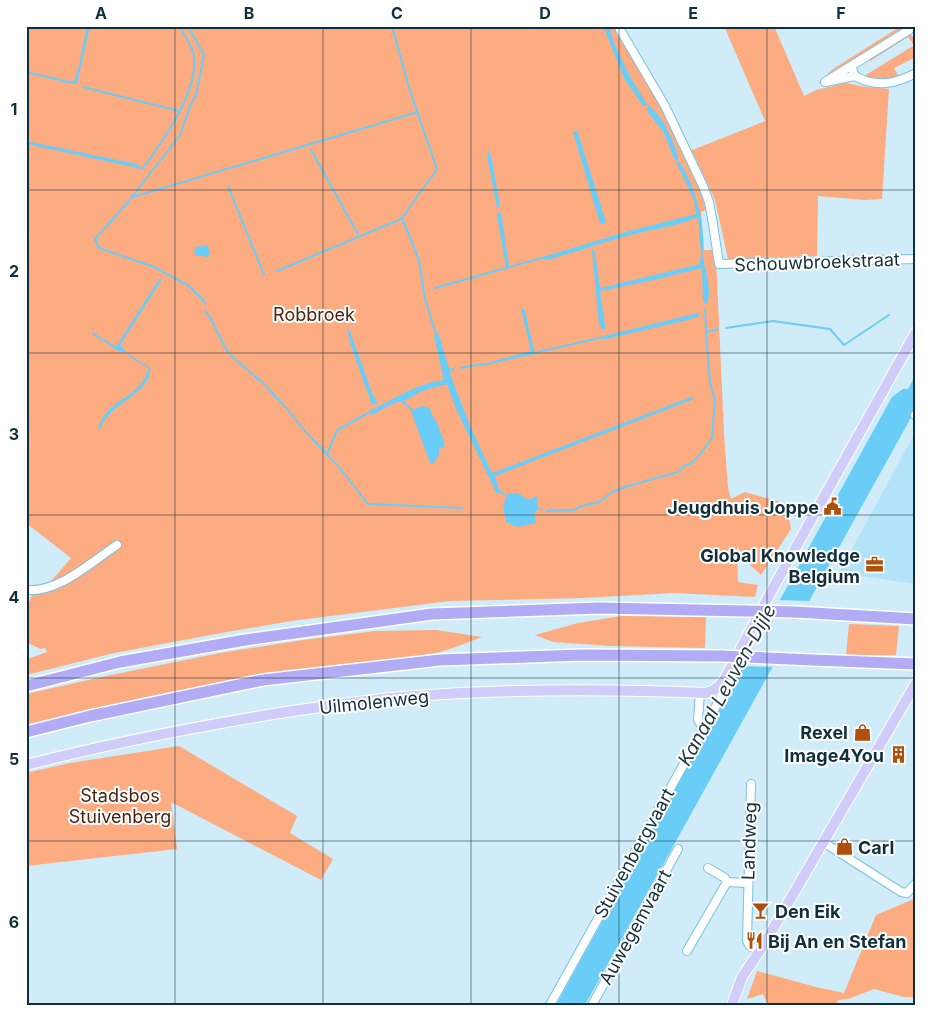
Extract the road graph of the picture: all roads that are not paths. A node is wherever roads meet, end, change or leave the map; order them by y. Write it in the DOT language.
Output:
graph roads {
  1 [pos="618,26"];
  2 [pos="907,28"];
  3 [pos="916,37"];
  4 [pos="851,66"];
  5 [pos="916,73"];
  6 [pos="854,76"];
  7 [pos="916,259"];
  8 [pos="916,332"];
  9 [pos="117,545"];
  10 [pos="26,590"];
  11 [pos="916,619"];
  12 [pos="914,664"];
  13 [pos="723,682"];
  14 [pos="916,683"];
  15 [pos="26,686"];
  16 [pos="700,692"];
  17 [pos="703,728"];
  18 [pos="26,732"];
  19 [pos="26,765"];
  20 [pos="751,784"];
  21 [pos="823,842"];
  22 [pos="678,849"];
  23 [pos="708,868"];
  24 [pos="726,882"];
  25 [pos="748,883"];
  26 [pos="916,883"];
  27 [pos="687,951"];
  28 [pos="760,952"];
  29 [pos="550,1005"];
  30 [pos="592,1005"];
  31 [pos="732,1005"];
  1 -- 7 [label="street, Schouwbroekstraat"];
  2 -- 3 [label="street"];
  2 -- 4 [label="street"];
  4 -- 6 [label="street"];
  4 -- 6 [label="street"];
  5 -- 6 [label="street"];
  8 -- 13 [label="main road, Stuivenbergvaart"];
  9 -- 10 [label="street"];
  11 -- 15 [label="highway, bridge"];
  12 -- 18 [label="highway, bridge"];
  13 -- 16 [label="main road, Uilmolenweg"];
  13 -- 17 [label="street, Stuivenbergvaart"];
  14 -- 21 [label="main road"];
  16 -- 17 [label="street"];
  16 -- 19 [label="main road, Uilmolenweg"];
  17 -- 29 [label="street, Stuivenbergvaart"];
  20 -- 25 [label="street, Landweg"];
  21 -- 26 [label="street"];
  21 -- 28 [label="main road"];
  22 -- 30 [label="street, Auwegemvaart"];
  23 -- 24 [label="street"];
  24 -- 25 [label="street"];
  24 -- 27 [label="street"];
  25 -- 28 [label="street, Landweg"];
  28 -- 31 [label="main road"];
}
